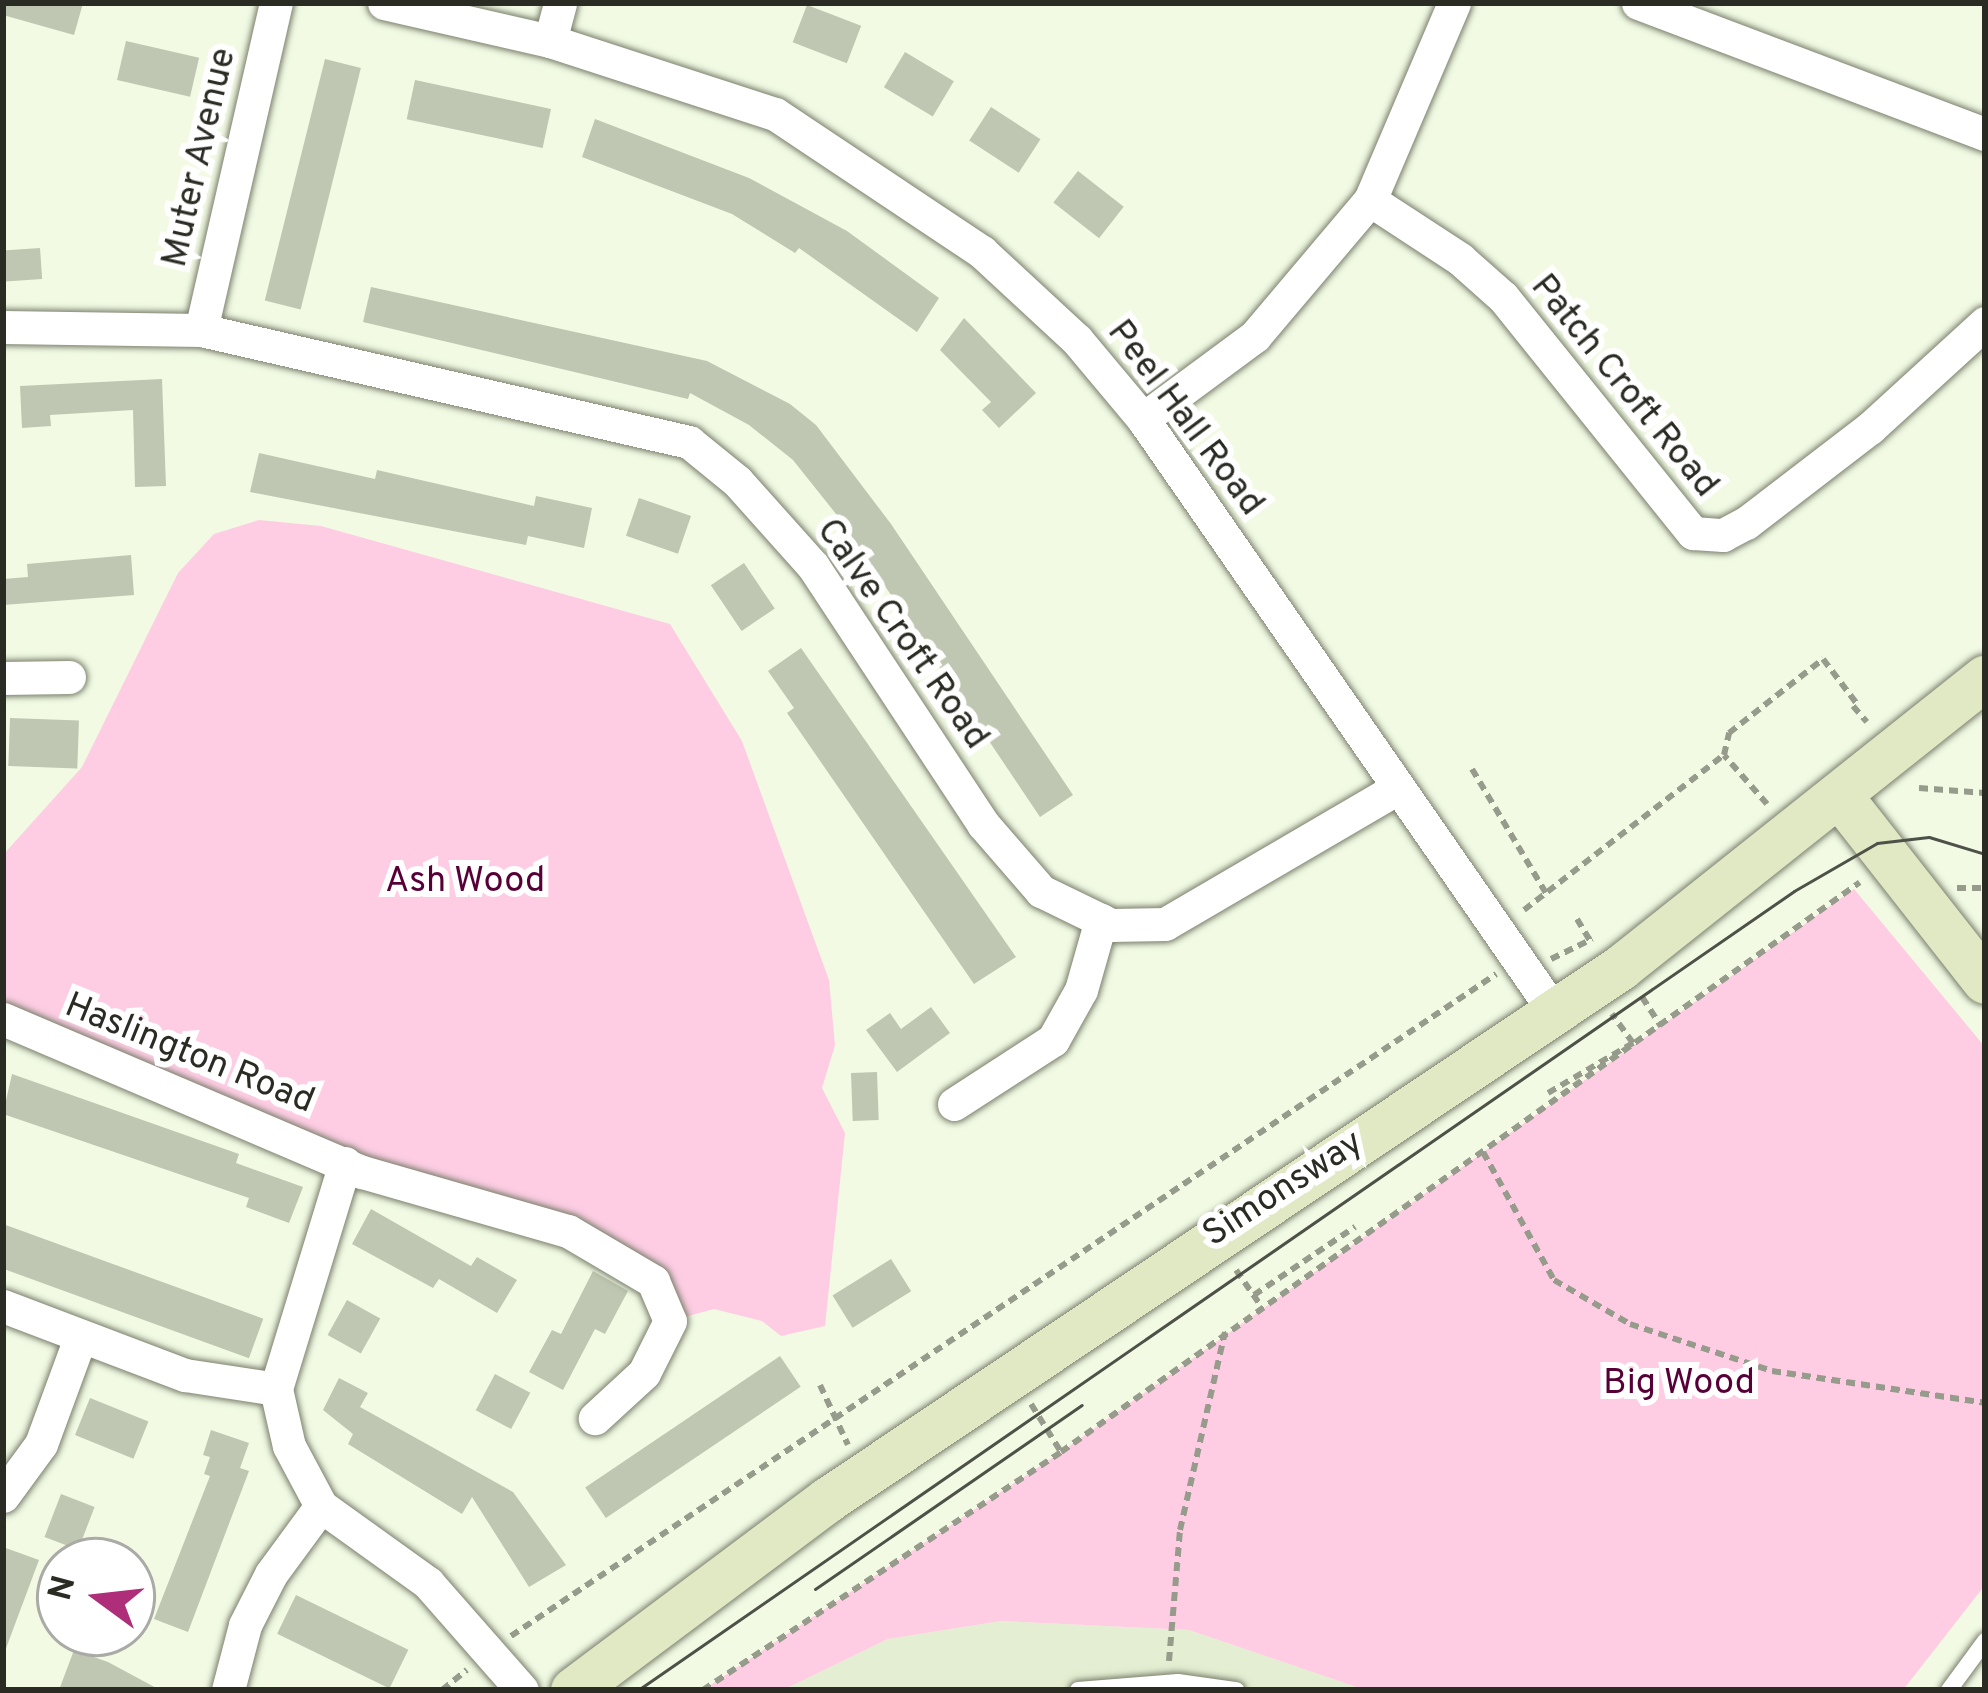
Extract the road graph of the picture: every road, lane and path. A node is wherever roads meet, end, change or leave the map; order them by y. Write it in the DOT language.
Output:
graph roads {
  1 [pos="276,3"];
  2 [pos="384,3"];
  3 [pos="560,3"];
  4 [pos="1454,3"];
  5 [pos="1638,3"];
  6 [pos="550,41"];
  7 [pos="1985,134"];
  8 [pos="1370,200"];
  9 [pos="1985,323"];
  10 [pos="3,327"];
  11 [pos="201,330"];
  12 [pos="1144,418"];
  13 [pos="69,677"];
  14 [pos="1985,677"];
  15 [pos="3,678"];
  16 [pos="1869,725"];
  17 [pos="1724,755"];
  18 [pos="1472,770"];
  19 [pos="1398,788"];
  20 [pos="1919,788"];
  21 [pos="1985,794"];
  22 [pos="1839,795"];
  23 [pos="1767,804"];
  24 [pos="1963,883"];
  25 [pos="1985,888"];
  26 [pos="1546,893"];
  27 [pos="1874,897"];
  28 [pos="1524,910"];
  29 [pos="1101,920"];
  30 [pos="1501,971"];
  31 [pos="1985,981"];
  32 [pos="1608,1008"];
  33 [pos="1555,1012"];
  34 [pos="3,1019"];
  35 [pos="1548,1093"];
  36 [pos="954,1104"];
  37 [pos="1483,1152"];
  38 [pos="345,1163"];
  39 [pos="1355,1227"];
  40 [pos="1246,1284"];
  41 [pos="1254,1295"];
  42 [pos="3,1306"];
  43 [pos="1261,1306"];
  44 [pos="1226,1331"];
  45 [pos="80,1338"];
  46 [pos="1011,1377"];
  47 [pos="820,1385"];
  48 [pos="276,1389"];
  49 [pos="1985,1403"];
  50 [pos="595,1418"];
  51 [pos="835,1418"];
  52 [pos="1061,1452"];
  53 [pos="863,1475"];
  54 [pos="3,1496"];
  55 [pos="321,1506"];
  56 [pos="1985,1641"];
  57 [pos="493,1648"];
  58 [pos="1168,1683"];
  59 [pos="709,1688"];
  60 [pos="228,1690"];
  61 [pos="442,1690"];
  62 [pos="523,1690"];
  63 [pos="573,1690"];
  64 [pos="1078,1690"];
  65 [pos="1236,1690"];
  66 [pos="1949,1690"];
  1 -- 11 [label="street, Muter Avenue"];
  2 -- 6 [label="street, Peel Hall Road"];
  3 -- 6 [label="street"];
  4 -- 8 [label="street"];
  5 -- 7 [label="street"];
  6 -- 12 [label="street, Peel Hall Road"];
  8 -- 9 [label="street, Patch Croft Road"];
  8 -- 12 [label="street"];
  10 -- 11 [label="street, Calve Croft Road"];
  11 -- 29 [label="street, Calve Croft Road"];
  12 -- 19 [label="street, Peel Hall Road"];
  13 -- 15 [label="street"];
  14 -- 22 [label="street, Simonsway"];
  16 -- 17 [label="path"];
  17 -- 23 [label="path"];
  17 -- 26 [label="path"];
  18 -- 26 [label="path"];
  19 -- 29 [label="street, Calve Croft Road"];
  19 -- 33 [label="street, Peel Hall Road"];
  20 -- 21 [label="path"];
  22 -- 31 [label="street"];
  22 -- 33 [label="street, Simonsway"];
  24 -- 25 [label="path"];
  26 -- 28 [label="path"];
  27 -- 37 [label="path"];
  29 -- 36 [label="street"];
  30 -- 51 [label="path"];
  32 -- 35 [label="path"];
  33 -- 46 [label="street, Simonsway"];
  34 -- 38 [label="street, Haslington Road"];
  37 -- 43 [label="path"];
  37 -- 49 [label="path"];
  38 -- 48 [label="street"];
  38 -- 50 [label="street, Haslington Road"];
  39 -- 41 [label="path"];
  40 -- 41 [label="path"];
  41 -- 43 [label="path"];
  42 -- 45 [label="street"];
  43 -- 44 [label="path"];
  44 -- 52 [label="path"];
  44 -- 58 [label="path"];
  45 -- 48 [label="street"];
  45 -- 54 [label="street"];
  46 -- 52 [label="path"];
  46 -- 53 [label="street, Simonsway"];
  47 -- 51 [label="path"];
  48 -- 55 [label="street"];
  51 -- 53 [label="path"];
  51 -- 57 [label="path"];
  52 -- 59 [label="path"];
  53 -- 63 [label="street, Simonsway"];
  55 -- 57 [label="street"];
  55 -- 60 [label="street"];
  56 -- 66 [label="lane"];
  57 -- 61 [label="path"];
  57 -- 62 [label="street"];
  58 -- 64 [label="lane"];
  58 -- 65 [label="lane"];
}
